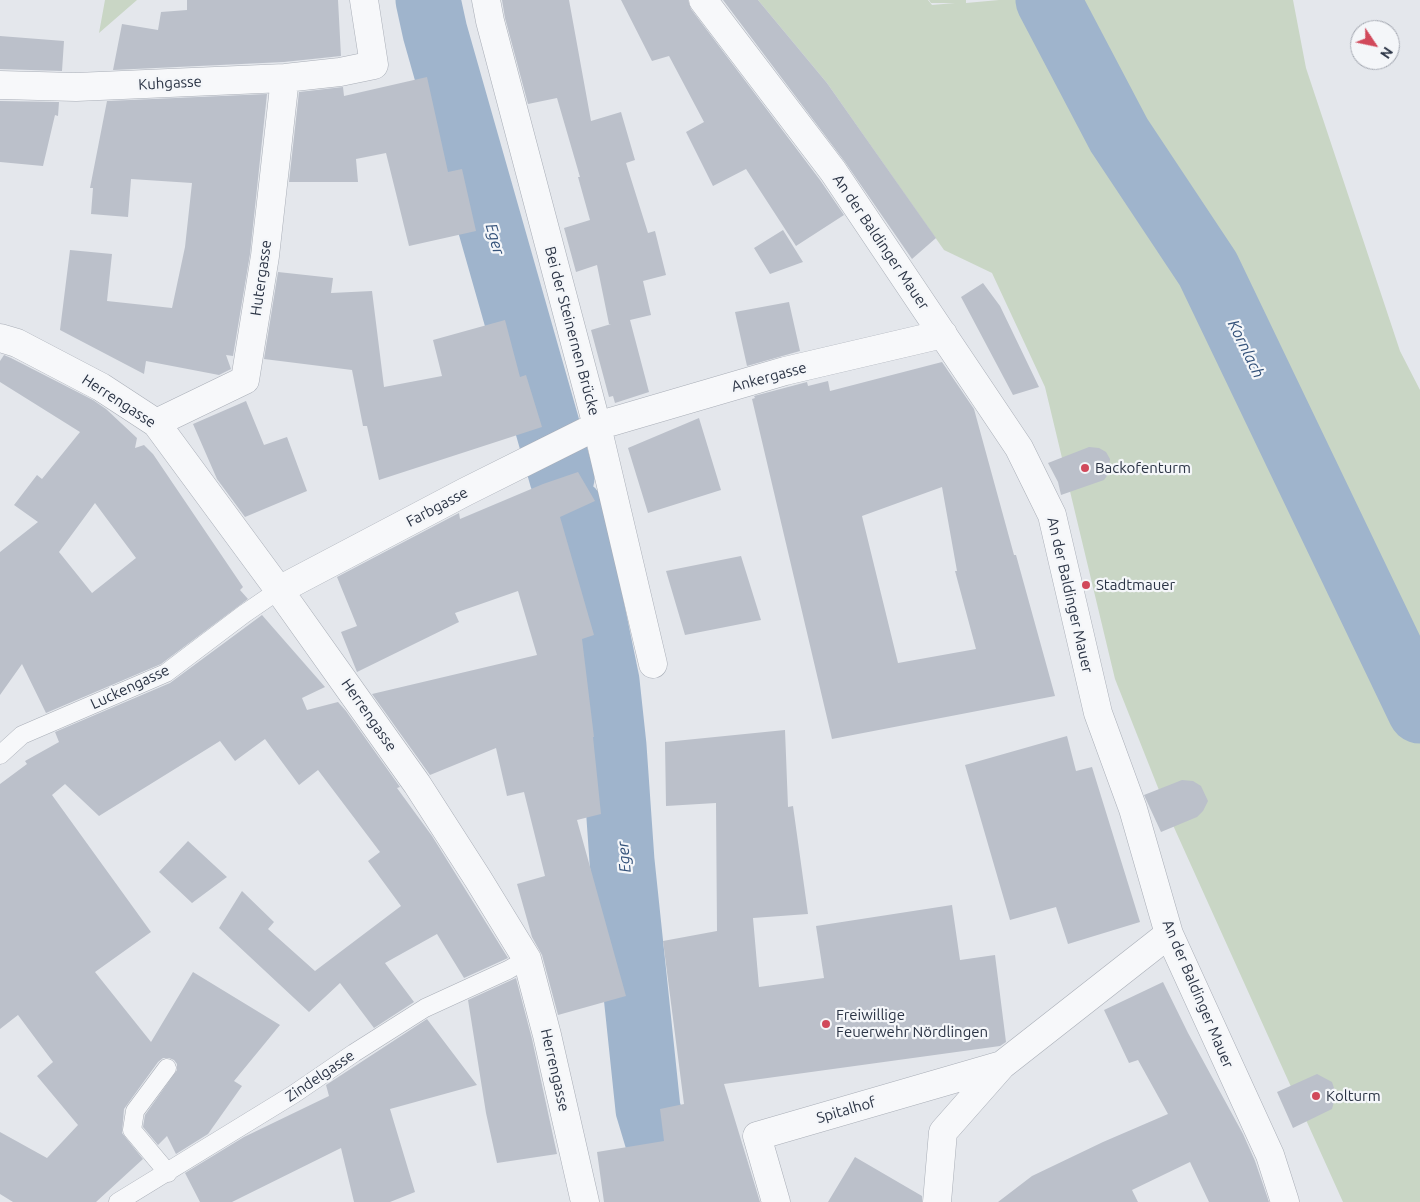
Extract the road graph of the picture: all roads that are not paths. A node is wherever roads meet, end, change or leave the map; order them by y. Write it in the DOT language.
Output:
graph roads {
  1 [pos="364,0"];
  2 [pos="486,0"];
  3 [pos="703,0"];
  4 [pos="285,78"];
  5 [pos="0,85"];
  6 [pos="943,334"];
  7 [pos="0,338"];
  8 [pos="156,423"];
  9 [pos="597,426"];
  10 [pos="279,590"];
  11 [pos="653,664"];
  12 [pos="0,755"];
  13 [pos="1169,934"];
  14 [pos="527,959"];
  15 [pos="1002,1065"];
  16 [pos="167,1068"];
  17 [pos="168,1173"];
  18 [pos="118,1202"];
  19 [pos="585,1202"];
  20 [pos="776,1202"];
  21 [pos="937,1202"];
  22 [pos="1285,1202"];
  1 -- 4 [label="street, Kuhgasse"];
  2 -- 9 [label="street, Bei der Steinernen Brücke"];
  3 -- 6 [label="street, An der Baldinger Mauer"];
  4 -- 5 [label="street, Kuhgasse"];
  4 -- 8 [label="street, Hutergasse"];
  6 -- 9 [label="street, Ankergasse"];
  6 -- 13 [label="street, An der Baldinger Mauer"];
  7 -- 8 [label="street, Herrengasse"];
  8 -- 10 [label="street, Herrengasse"];
  9 -- 10 [label="street, Farbgasse"];
  9 -- 11 [label="street, Bei der Steinernen Brücke"];
  10 -- 12 [label="lane, Luckengasse"];
  10 -- 14 [label="street, Herrengasse"];
  13 -- 15 [label="street, Spitalhof"];
  13 -- 22 [label="street, An der Baldinger Mauer"];
  14 -- 17 [label="lane, Zindelgasse"];
  14 -- 19 [label="street, Herrengasse"];
  15 -- 20 [label="street, Spitalhof"];
  15 -- 21 [label="street, Spitalhof"];
  16 -- 17 [label="lane"];
  17 -- 18 [label="lane, Zindelgasse"];
}
